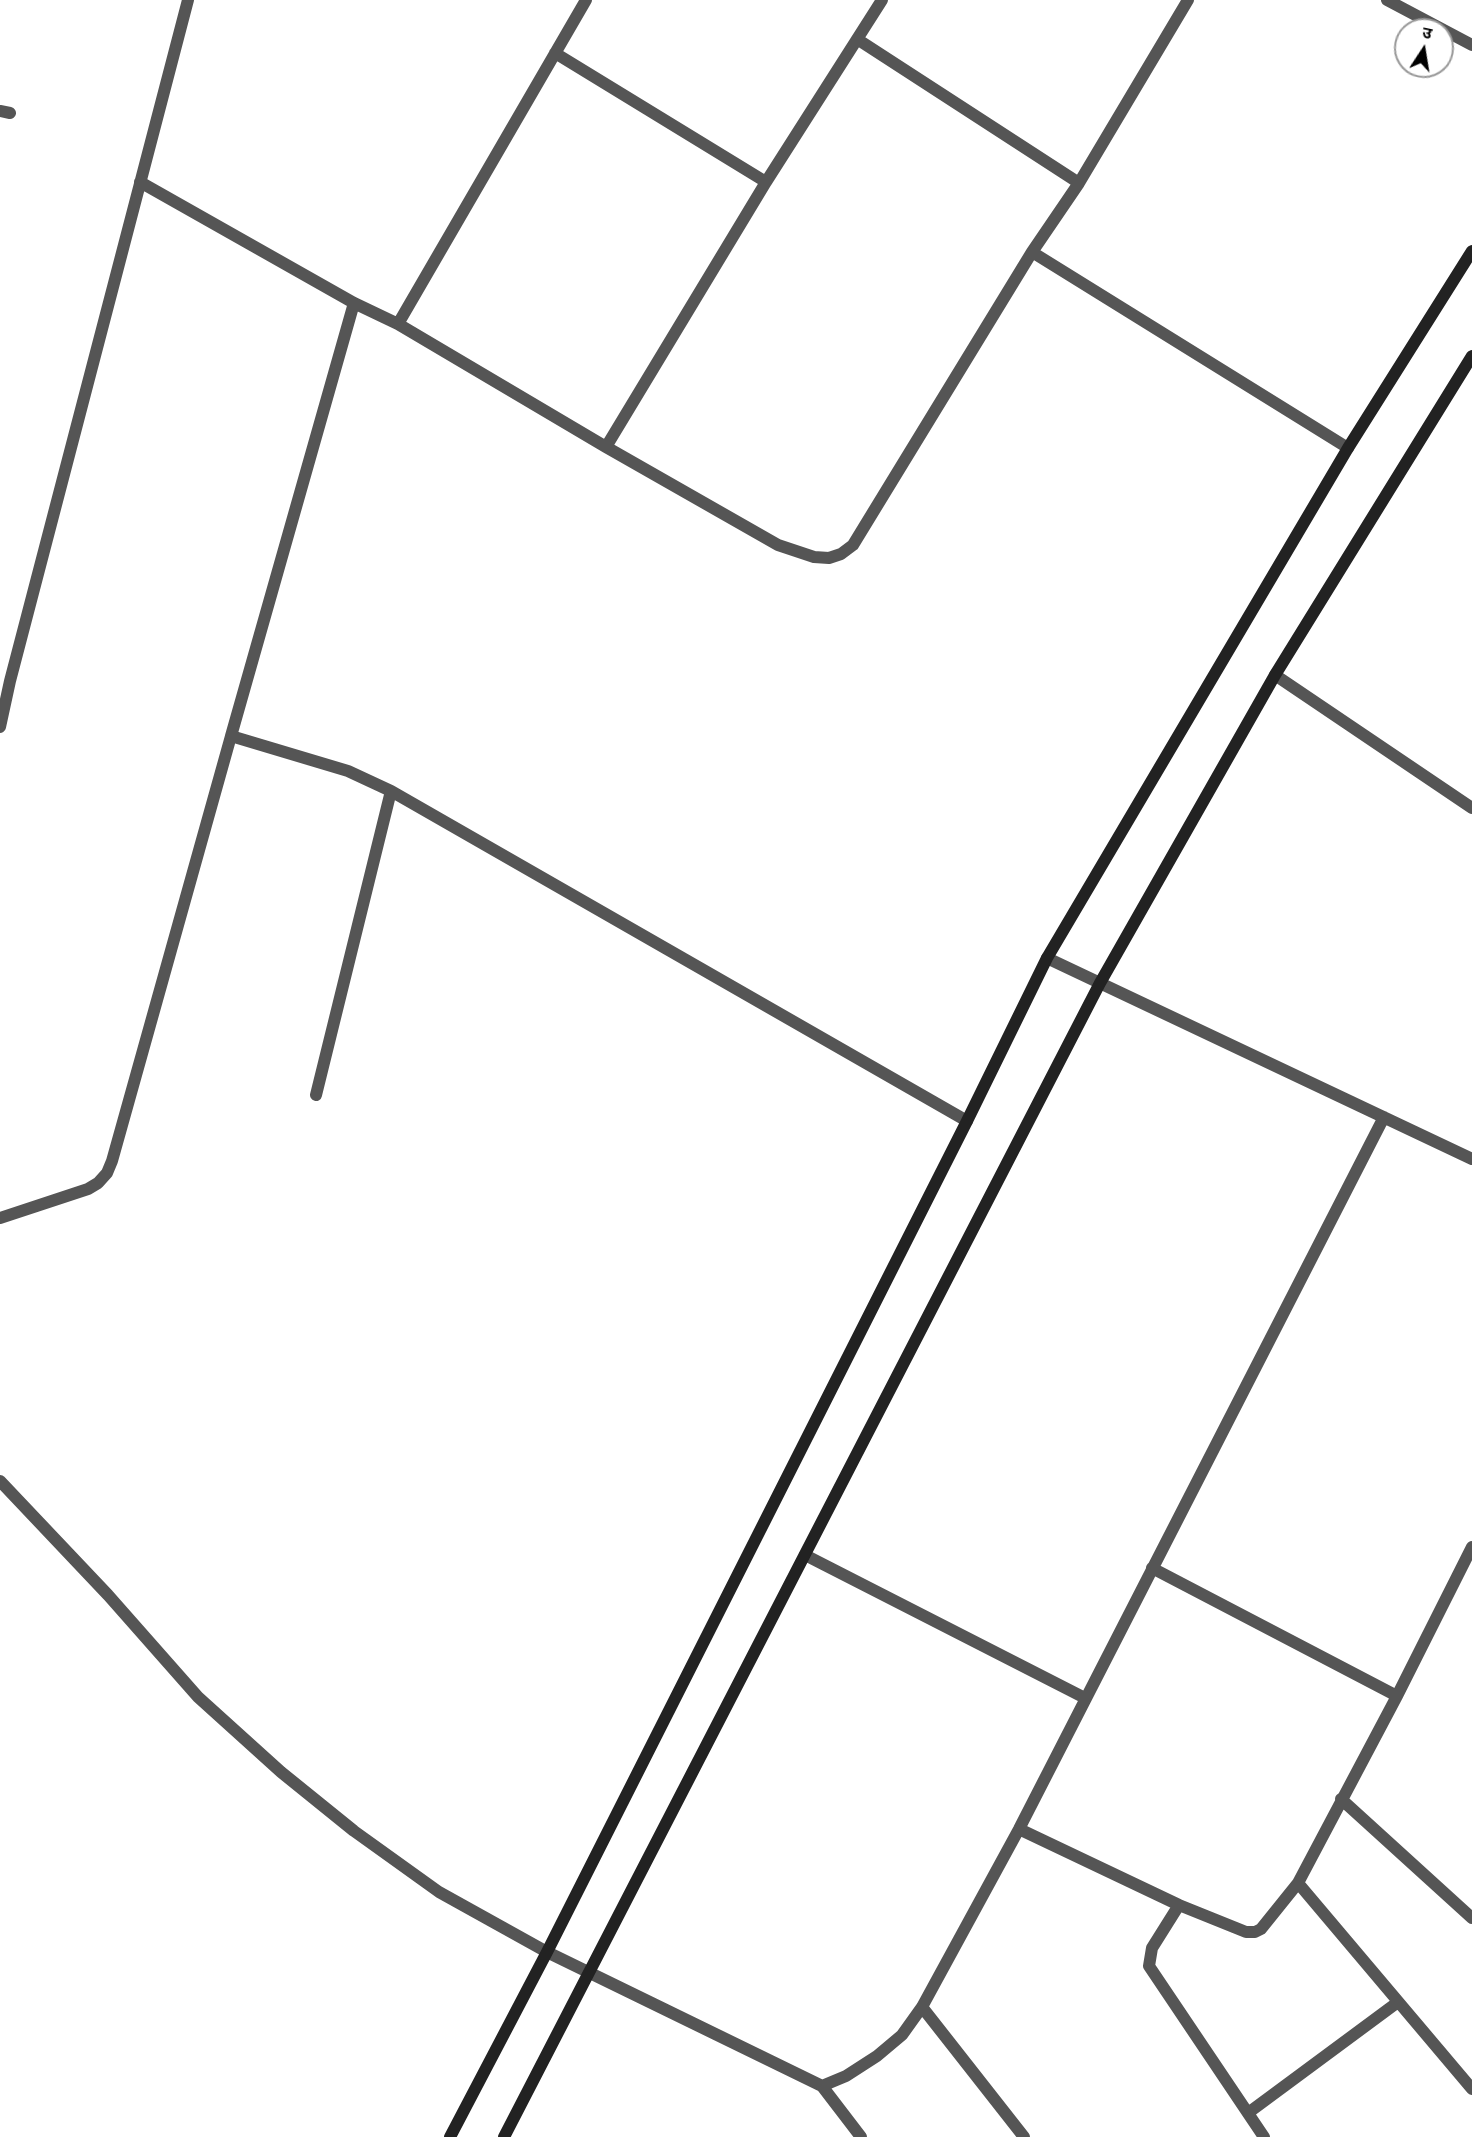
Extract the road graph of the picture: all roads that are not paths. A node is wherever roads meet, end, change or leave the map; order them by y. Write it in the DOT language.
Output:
graph roads {
  1 [pos="188,0"];
  2 [pos="586,0"];
  3 [pos="882,0"];
  4 [pos="1188,0"];
  5 [pos="1387,0"];
  6 [pos="857,39"];
  7 [pos="1472,45"];
  8 [pos="555,53"];
  9 [pos="766,182"];
  10 [pos="140,183"];
  11 [pos="1079,183"];
  12 [pos="1472,251"];
  13 [pos="1032,252"];
  14 [pos="354,303"];
  15 [pos="398,324"];
  16 [pos="1472,356"];
  17 [pos="606,447"];
  18 [pos="1348,448"];
  19 [pos="1275,675"];
  20 [pos="0,727"];
  21 [pos="231,736"];
  22 [pos="391,791"];
  23 [pos="1472,808"];
  24 [pos="1047,958"];
  25 [pos="1100,983"];
  26 [pos="316,1095"];
  27 [pos="1384,1117"];
  28 [pos="967,1121"];
  29 [pos="1472,1159"];
  30 [pos="0,1218"];
  31 [pos="0,1481"];
  32 [pos="1472,1547"];
  33 [pos="805,1555"];
  34 [pos="1152,1568"];
  35 [pos="1396,1696"];
  36 [pos="1085,1698"];
  37 [pos="1341,1799"];
  38 [pos="1019,1829"];
  39 [pos="1298,1882"];
  40 [pos="1179,1905"];
  41 [pos="1472,1918"];
  42 [pos="547,1952"];
  43 [pos="589,1973"];
  44 [pos="1398,2002"];
  45 [pos="922,2007"];
  46 [pos="822,2086"];
  47 [pos="1472,2089"];
  48 [pos="1248,2113"];
  49 [pos="450,2137"];
  50 [pos="504,2137"];
  51 [pos="861,2137"];
  52 [pos="1024,2137"];
  53 [pos="1264,2137"];
  1 -- 10 [label="street"];
  2 -- 8 [label="street"];
  3 -- 6 [label="street"];
  4 -- 11 [label="street"];
  5 -- 7 [label="street"];
  6 -- 9 [label="street"];
  6 -- 11 [label="street"];
  8 -- 9 [label="street"];
  8 -- 15 [label="street"];
  9 -- 17 [label="street"];
  10 -- 14 [label="street"];
  10 -- 20 [label="street"];
  11 -- 13 [label="street"];
  12 -- 18 [label="street"];
  13 -- 17 [label="street"];
  13 -- 18 [label="street"];
  14 -- 15 [label="street"];
  14 -- 21 [label="street"];
  15 -- 17 [label="street"];
  16 -- 19 [label="street"];
  18 -- 24 [label="street"];
  19 -- 23 [label="street"];
  19 -- 25 [label="street"];
  21 -- 22 [label="street"];
  21 -- 30 [label="street"];
  22 -- 26 [label="street"];
  22 -- 28 [label="street"];
  24 -- 25 [label="street"];
  24 -- 28 [label="street"];
  25 -- 27 [label="street"];
  25 -- 33 [label="street"];
  27 -- 29 [label="street"];
  27 -- 34 [label="street"];
  28 -- 42 [label="street"];
  31 -- 42 [label="street"];
  32 -- 35 [label="street"];
  33 -- 36 [label="street"];
  33 -- 43 [label="street"];
  34 -- 35 [label="street"];
  34 -- 36 [label="street"];
  35 -- 37 [label="street"];
  36 -- 38 [label="street"];
  37 -- 39 [label="street"];
  37 -- 41 [label="street"];
  38 -- 40 [label="street"];
  38 -- 45 [label="street"];
  39 -- 40 [label="street"];
  39 -- 44 [label="street"];
  40 -- 48 [label="street"];
  42 -- 43 [label="street"];
  42 -- 49 [label="street"];
  43 -- 46 [label="street"];
  43 -- 50 [label="street"];
  44 -- 47 [label="street"];
  44 -- 48 [label="street"];
  45 -- 46 [label="street"];
  45 -- 52 [label="street"];
  46 -- 51 [label="street"];
  48 -- 53 [label="street"];
}
